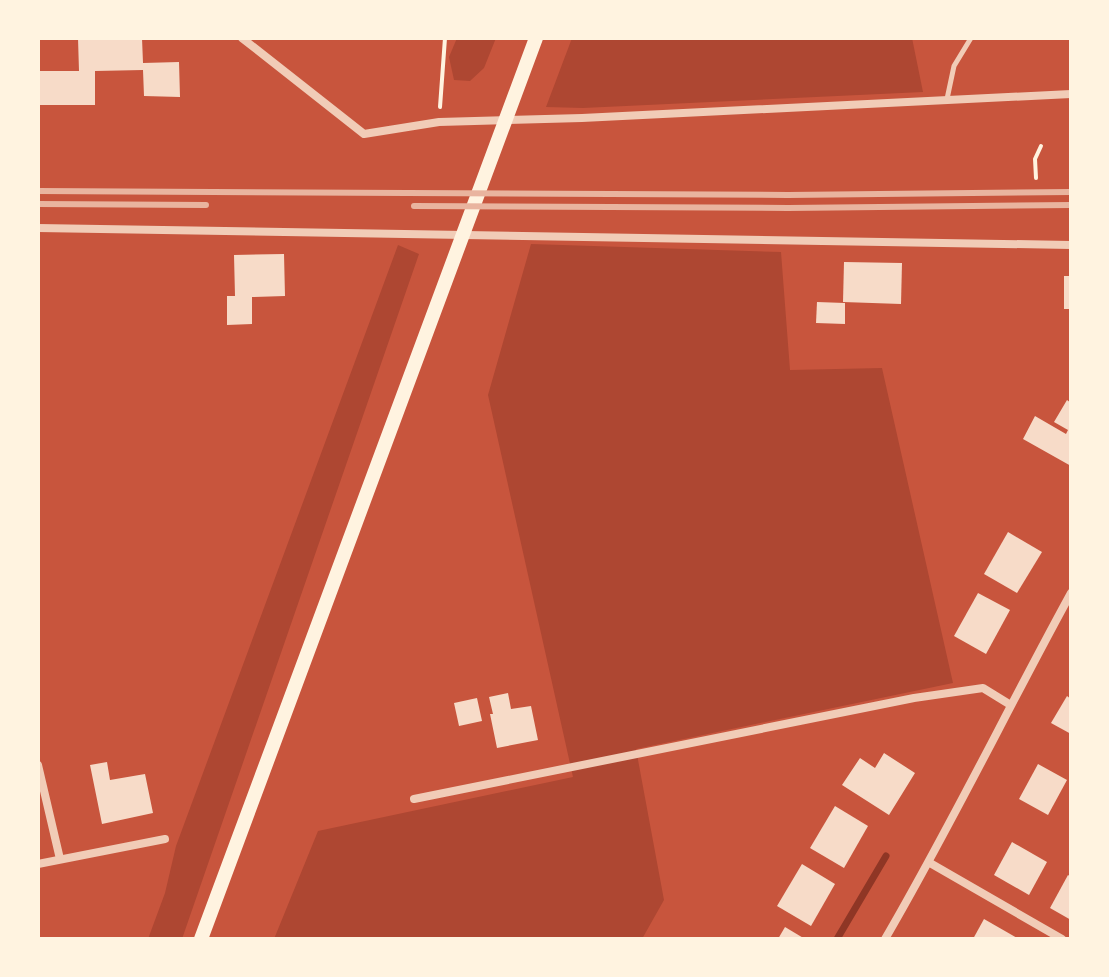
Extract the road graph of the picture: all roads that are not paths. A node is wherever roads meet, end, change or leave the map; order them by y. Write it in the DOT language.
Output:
graph roads {
  1 [pos="242,38"];
  2 [pos="536,38"];
  3 [pos="971,38"];
  4 [pos="1071,94"];
  5 [pos="946,101"];
  6 [pos="38,228"];
  7 [pos="1071,245"];
  8 [pos="1071,593"];
  9 [pos="1009,704"];
  10 [pos="38,765"];
  11 [pos="414,799"];
  12 [pos="165,839"];
  13 [pos="60,859"];
  14 [pos="930,863"];
  15 [pos="38,864"];
  16 [pos="201,939"];
  17 [pos="885,939"];
  18 [pos="1062,939"];
  1 -- 5 [label="street"];
  2 -- 16 [label="main road"];
  3 -- 5 [label="lane"];
  4 -- 5 [label="street"];
  6 -- 7 [label="street"];
  8 -- 9 [label="street"];
  9 -- 11 [label="street"];
  9 -- 14 [label="street"];
  10 -- 13 [label="street"];
  12 -- 13 [label="street"];
  13 -- 15 [label="street"];
  14 -- 17 [label="street"];
  14 -- 18 [label="street"];
}
